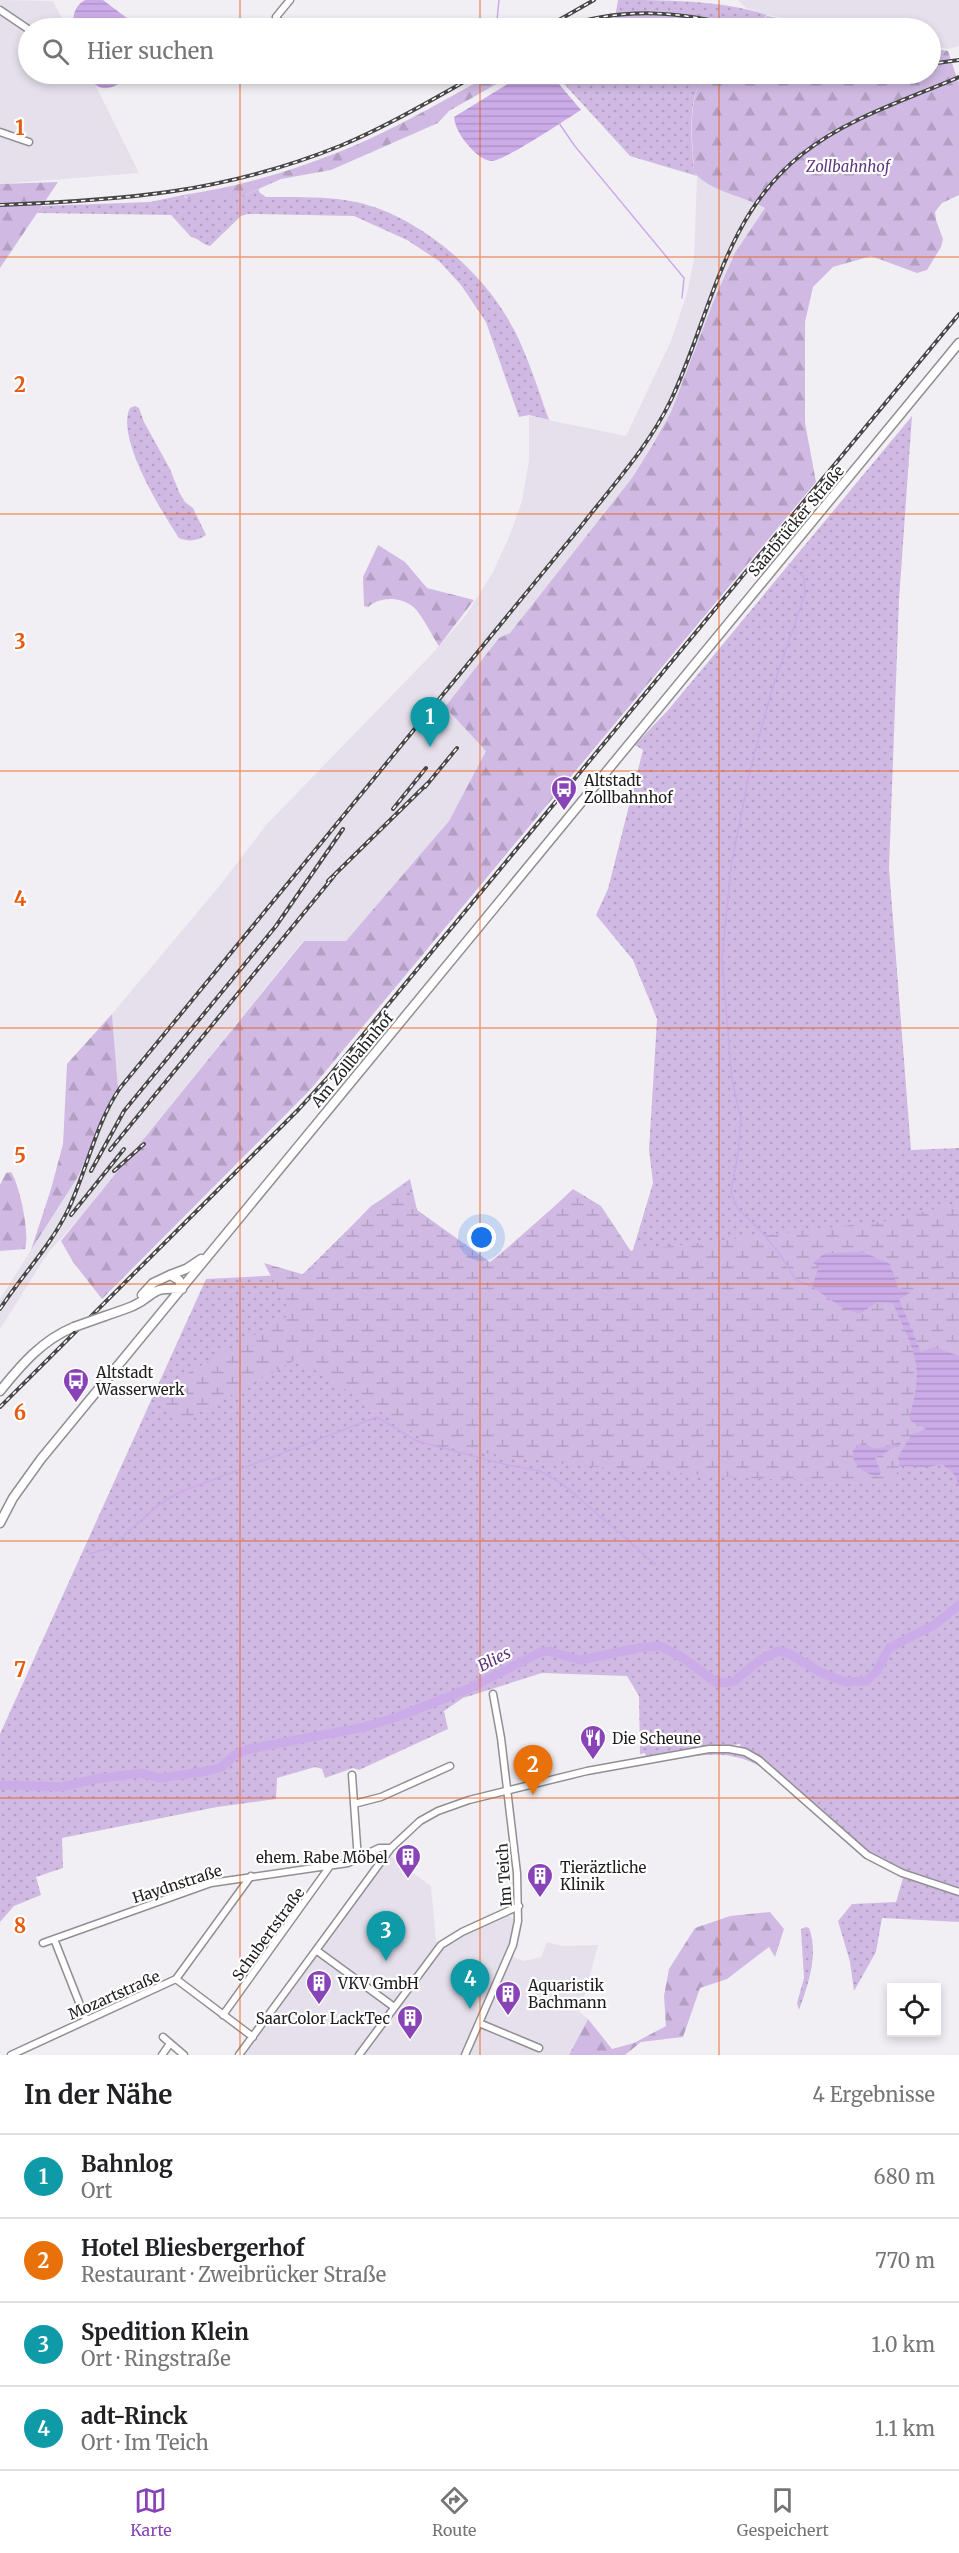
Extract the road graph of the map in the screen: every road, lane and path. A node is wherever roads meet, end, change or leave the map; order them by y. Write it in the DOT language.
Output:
graph roads {
  1 [pos="290,0"];
  2 [pos="0,11"];
  3 [pos="277,18"];
  4 [pos="18,23"];
  5 [pos="0,132"];
  6 [pos="29,142"];
  7 [pos="959,343"];
  8 [pos="654,715"];
  9 [pos="211,1252"];
  10 [pos="170,1275"];
  11 [pos="182,1289"];
  12 [pos="154,1290"];
  13 [pos="167,1306"];
  14 [pos="125,1309"];
  15 [pos="0,1391"];
  16 [pos="0,1522"];
  17 [pos="493,1694"];
  18 [pos="450,1766"];
  19 [pos="352,1775"];
  20 [pos="507,1790"];
  21 [pos="354,1804"];
  22 [pos="391,1848"];
  23 [pos="358,1860"];
  24 [pos="330,1866"];
  25 [pos="251,1876"];
  26 [pos="959,1892"];
  27 [pos="519,1906"];
  28 [pos="54,1940"];
  29 [pos="43,1943"];
  30 [pos="316,1950"];
  31 [pos="176,1979"];
  32 [pos="394,2007"];
  33 [pos="223,2015"];
  34 [pos="86,2020"];
  35 [pos="479,2023"];
  36 [pos="163,2037"];
  37 [pos="253,2037"];
  38 [pos="170,2045"];
  39 [pos="539,2048"];
  40 [pos="11,2055"];
  41 [pos="162,2055"];
  42 [pos="184,2055"];
  43 [pos="239,2055"];
  44 [pos="359,2055"];
  45 [pos="465,2055"];
  1 -- 3 [label="street"];
  2 -- 4 [label="street"];
  5 -- 6 [label="street"];
  7 -- 8 [label="main road, Saarbrücker Straße"];
  8 -- 9 [label="main road, Am Zollbahnhof"];
  9 -- 10 [label="main road"];
  9 -- 11 [label="main road, Am Zollbahnhof"];
  10 -- 11 [label="main road"];
  10 -- 14 [label="main road"];
  11 -- 12 [label="main road"];
  11 -- 13 [label="main road, Am Zollbahnhof"];
  12 -- 13 [label="main road"];
  12 -- 14 [label="main road"];
  13 -- 16 [label="main road, Am Zollbahnhof"];
  14 -- 15 [label="main road, bridge"];
  17 -- 20 [label="street, Im Teich"];
  18 -- 21 [label="street"];
  19 -- 21 [label="street"];
  20 -- 22 [label="street"];
  20 -- 26 [label="street"];
  20 -- 27 [label="street, Im Teich"];
  21 -- 23 [label="street"];
  22 -- 23 [label="street, Haydnstraße"];
  22 -- 30 [label="street"];
  23 -- 24 [label="street, Haydnstraße"];
  24 -- 25 [label="street, Haydnstraße"];
  24 -- 33 [label="street, Schubertstraße"];
  25 -- 28 [label="street, Haydnstraße"];
  25 -- 31 [label="street, Mozartstraße"];
  27 -- 32 [label="street"];
  27 -- 35 [label="street, Im Teich"];
  28 -- 29 [label="street, Haydnstraße"];
  28 -- 34 [label="street"];
  30 -- 32 [label="street"];
  30 -- 37 [label="street"];
  31 -- 33 [label="street"];
  31 -- 34 [label="street, Mozartstraße"];
  32 -- 44 [label="street"];
  33 -- 37 [label="street"];
  34 -- 40 [label="street, Mozartstraße"];
  35 -- 39 [label="street"];
  35 -- 45 [label="street, Im Teich"];
  36 -- 38 [label="street"];
  37 -- 43 [label="street"];
  38 -- 41 [label="street"];
  38 -- 42 [label="street"];
}
